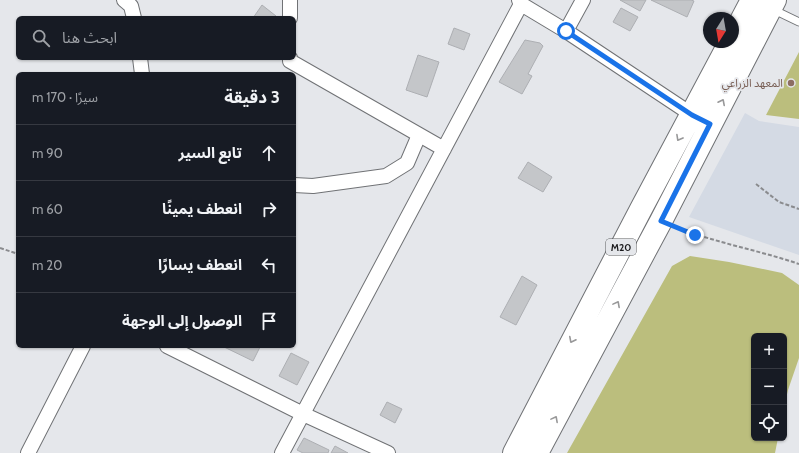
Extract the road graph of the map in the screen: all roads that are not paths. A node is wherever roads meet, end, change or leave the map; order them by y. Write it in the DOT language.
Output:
graph roads {
  1 [pos="124,0"];
  2 [pos="290,0"];
  3 [pos="582,0"];
  4 [pos="520,2"];
  5 [pos="766,3"];
  6 [pos="134,16"];
  7 [pos="290,16"];
  8 [pos="799,22"];
  9 [pos="739,30"];
  10 [pos="566,31"];
  11 [pos="728,48"];
  12 [pos="140,60"];
  13 [pos="290,60"];
  14 [pos="142,72"];
  15 [pos="701,120"];
  16 [pos="420,135"];
  17 [pos="444,149"];
  18 [pos="296,186"];
  19 [pos="82,348"];
  20 [pos="171,348"];
  21 [pos="303,414"];
  22 [pos="28,453"];
  23 [pos="282,453"];
  24 [pos="388,453"];
  25 [pos="514,453"];
  26 [pos="537,453"];
  1 -- 6 [label="street"];
  2 -- 7 [label="street"];
  3 -- 10 [label="street"];
  4 -- 10 [label="street"];
  4 -- 17 [label="street"];
  5 -- 8 [label="lane"];
  5 -- 9 [label="main road"];
  15 -- 5 [label="main road, M20, one-way"];
  10 -- 15 [label="street"];
  11 -- 15 [label="main road, M20"];
  12 -- 14 [label="street"];
  13 -- 16 [label="street"];
  15 -- 25 [label="main road, M20, one-way"];
  26 -- 15 [label="main road, M20, one-way"];
  16 -- 17 [label="street"];
  16 -- 18 [label="street"];
  17 -- 21 [label="street"];
  19 -- 22 [label="street"];
  20 -- 21 [label="street"];
  21 -- 23 [label="street"];
  21 -- 24 [label="street"];
}
